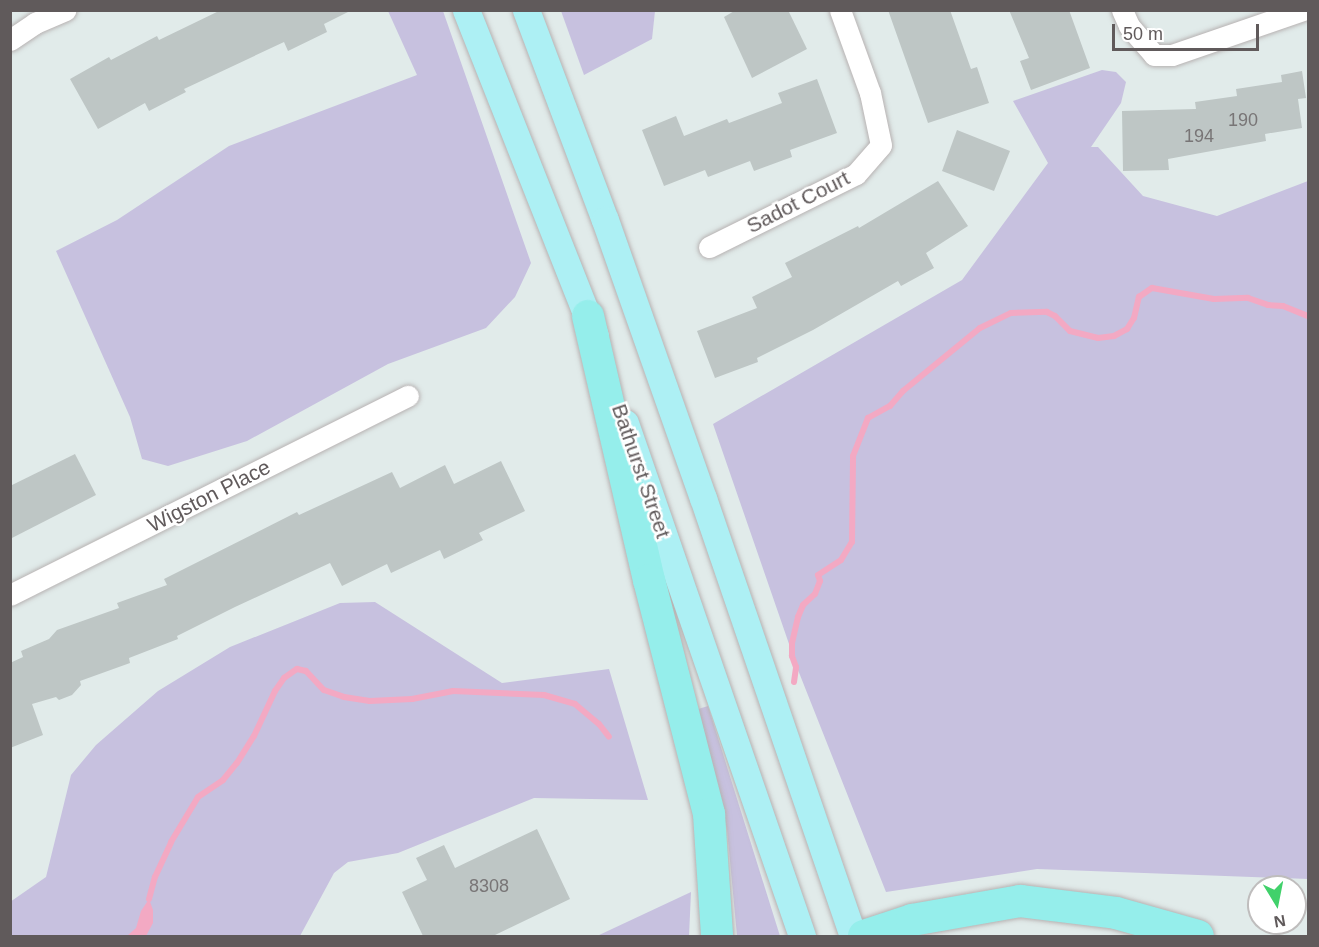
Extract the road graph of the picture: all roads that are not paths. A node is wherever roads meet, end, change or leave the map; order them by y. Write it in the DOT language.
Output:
graph roads {
  1 [pos="65,10"];
  2 [pos="466,10"];
  3 [pos="526,10"];
  4 [pos="840,10"];
  5 [pos="1122,10"];
  6 [pos="1303,10"];
  7 [pos="10,40"];
  8 [pos="709,247"];
  9 [pos="588,316"];
  10 [pos="408,396"];
  11 [pos="10,596"];
  12 [pos="717,936"];
  13 [pos="802,936"];
  14 [pos="853,936"];
  15 [pos="864,936"];
  16 [pos="1198,936"];
  1 -- 7 [label="street"];
  2 -- 9 [label="main road, Bathurst Street"];
  3 -- 14 [label="main road"];
  4 -- 8 [label="street, Sadot Court"];
  5 -- 6 [label="street"];
  9 -- 12 [label="highway"];
  9 -- 13 [label="main road, Bathurst Street"];
  10 -- 11 [label="street, Wigston Place"];
  15 -- 16 [label="highway"];
}
